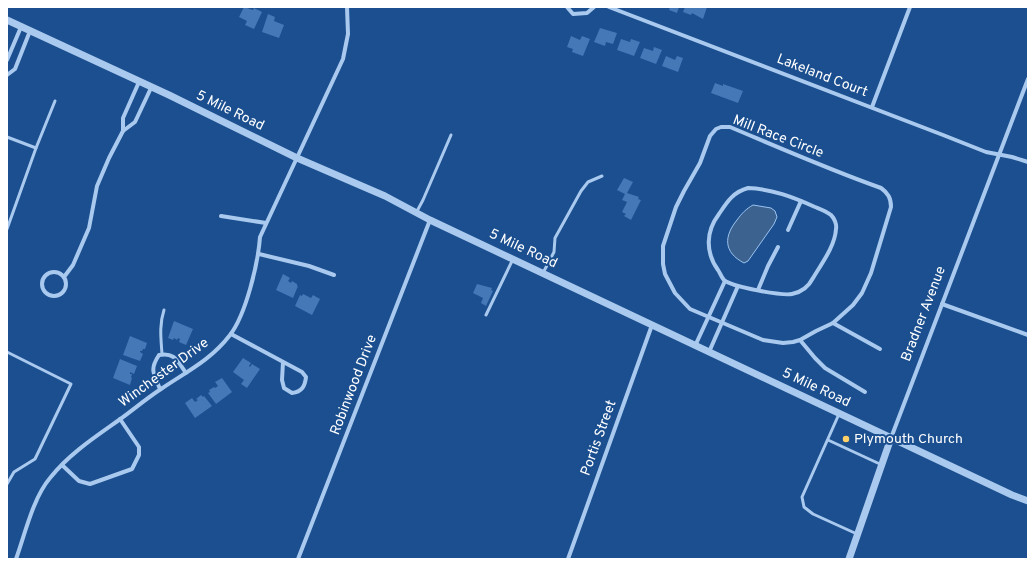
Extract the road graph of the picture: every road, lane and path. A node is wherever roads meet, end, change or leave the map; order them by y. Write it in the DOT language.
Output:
graph roads {
  1 [pos="347,7"];
  2 [pos="567,7"];
  3 [pos="594,7"];
  4 [pos="608,7"];
  5 [pos="910,7"];
  6 [pos="7,20"];
  7 [pos="21,27"];
  8 [pos="30,31"];
  9 [pos="7,60"];
  10 [pos="7,75"];
  11 [pos="1028,79"];
  12 [pos="138,82"];
  13 [pos="151,88"];
  14 [pos="55,101"];
  15 [pos="872,107"];
  16 [pos="123,131"];
  17 [pos="451,135"];
  18 [pos="7,137"];
  19 [pos="36,148"];
  20 [pos="1000,154"];
  21 [pos="297,158"];
  22 [pos="1028,162"];
  23 [pos="602,176"];
  24 [pos="801,201"];
  25 [pos="416,212"];
  26 [pos="221,216"];
  27 [pos="430,220"];
  28 [pos="266,223"];
  29 [pos="7,229"];
  30 [pos="788,230"];
  31 [pos="778,247"];
  32 [pos="259,254"];
  33 [pos="513,259"];
  34 [pos="543,273"];
  35 [pos="334,275"];
  36 [pos="64,277"];
  37 [pos="725,281"];
  38 [pos="738,286"];
  39 [pos="758,290"];
  40 [pos="942,304"];
  41 [pos="164,310"];
  42 [pos="486,316"];
  43 [pos="710,316"];
  44 [pos="723,322"];
  45 [pos="833,323"];
  46 [pos="652,325"];
  47 [pos="231,334"];
  48 [pos="1028,335"];
  49 [pos="800,340"];
  50 [pos="695,346"];
  51 [pos="880,349"];
  52 [pos="7,352"];
  53 [pos="709,352"];
  54 [pos="162,354"];
  55 [pos="283,362"];
  56 [pos="186,373"];
  57 [pos="160,389"];
  58 [pos="865,392"];
  59 [pos="839,414"];
  60 [pos="120,419"];
  61 [pos="891,438"];
  62 [pos="828,440"];
  63 [pos="62,465"];
  64 [pos="882,465"];
  65 [pos="7,484"];
  66 [pos="1028,501"];
  67 [pos="857,534"];
  68 [pos="16,559"];
  69 [pos="298,559"];
  70 [pos="568,559"];
  71 [pos="848,559"];
  1 -- 21 [label="street, Winchester Drive"];
  2 -- 3 [label="street"];
  4 -- 15 [label="street, Lakeland Court"];
  5 -- 15 [label="street"];
  6 -- 7 [label="street, 5 Mile Road"];
  7 -- 8 [label="street, 5 Mile Road"];
  7 -- 9 [label="street"];
  8 -- 10 [label="street"];
  8 -- 12 [label="street, 5 Mile Road"];
  11 -- 20 [label="street, Bradner Avenue"];
  12 -- 13 [label="street, 5 Mile Road"];
  12 -- 16 [label="street"];
  13 -- 16 [label="street"];
  13 -- 21 [label="street, 5 Mile Road"];
  14 -- 19 [label="lane"];
  15 -- 20 [label="street, Lakeland Court"];
  16 -- 36 [label="street"];
  17 -- 25 [label="lane"];
  18 -- 19 [label="lane"];
  19 -- 29 [label="lane"];
  20 -- 22 [label="street, Lakeland Court"];
  20 -- 40 [label="street, Bradner Avenue"];
  21 -- 25 [label="street, 5 Mile Road"];
  21 -- 28 [label="street, Winchester Drive"];
  23 -- 34 [label="lane"];
  24 -- 30 [label="street"];
  24 -- 37 [label="street"];
  24 -- 39 [label="street"];
  25 -- 27 [label="street, 5 Mile Road"];
  26 -- 28 [label="street"];
  27 -- 33 [label="street, 5 Mile Road"];
  27 -- 69 [label="street, Robinwood Drive"];
  28 -- 32 [label="street, Winchester Drive"];
  31 -- 39 [label="street"];
  32 -- 35 [label="street"];
  32 -- 47 [label="street, Winchester Drive"];
  33 -- 34 [label="street, 5 Mile Road"];
  33 -- 42 [label="lane"];
  34 -- 46 [label="street, 5 Mile Road"];
  36 -- 36 [label="street"];
  37 -- 38 [label="street"];
  37 -- 43 [label="street"];
  38 -- 39 [label="street"];
  38 -- 44 [label="street"];
  40 -- 48 [label="street"];
  40 -- 61 [label="street, Bradner Avenue"];
  41 -- 54 [label="lane"];
  43 -- 44 [label="street, Mill Race Circle"];
  43 -- 45 [label="street, Mill Race Circle"];
  43 -- 50 [label="street"];
  44 -- 49 [label="street, Mill Race Circle"];
  44 -- 53 [label="street"];
  45 -- 49 [label="street, Mill Race Circle"];
  45 -- 51 [label="street"];
  46 -- 50 [label="street, 5 Mile Road"];
  46 -- 70 [label="street, Portis Street"];
  47 -- 55 [label="street"];
  47 -- 56 [label="street, Winchester Drive"];
  49 -- 58 [label="street"];
  50 -- 53 [label="street, 5 Mile Road"];
  52 -- 65 [label="lane"];
  53 -- 59 [label="street, 5 Mile Road"];
  54 -- 56 [label="street"];
  54 -- 57 [label="street"];
  55 -- 55 [label="street"];
  56 -- 57 [label="street, Winchester Drive"];
  57 -- 60 [label="street, Winchester Drive"];
  59 -- 61 [label="street, 5 Mile Road"];
  59 -- 62 [label="lane"];
  60 -- 63 [label="street, Winchester Drive"];
  60 -- 63 [label="street"];
  61 -- 64 [label="street, Bradner Avenue"];
  61 -- 66 [label="street, 5 Mile Road"];
  62 -- 64 [label="lane"];
  62 -- 67 [label="lane"];
  63 -- 68 [label="street, Winchester Drive"];
  64 -- 67 [label="street, Bradner Avenue"];
  67 -- 71 [label="street, Bradner Avenue"];
}
